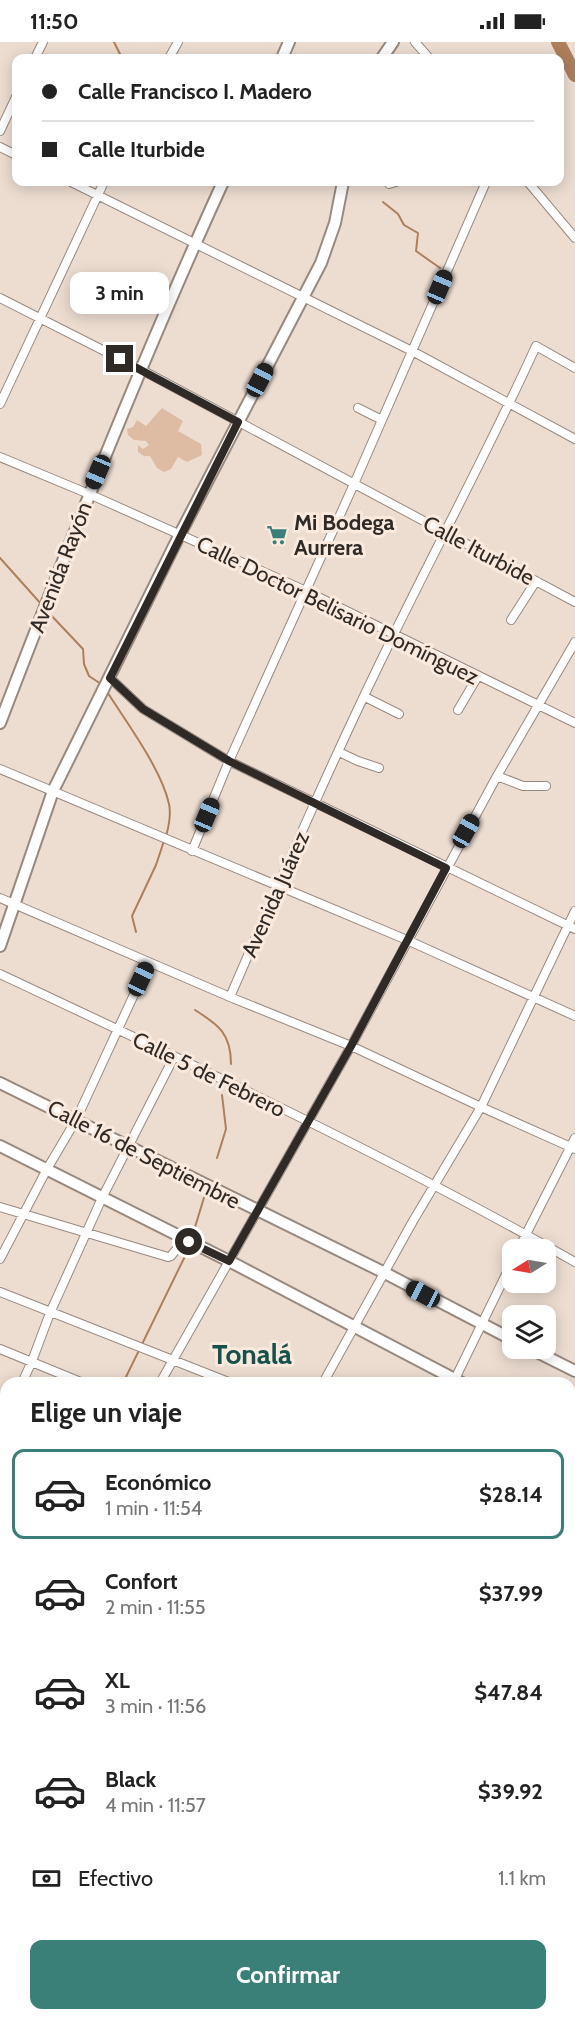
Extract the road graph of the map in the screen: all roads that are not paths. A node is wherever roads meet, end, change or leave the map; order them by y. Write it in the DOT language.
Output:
graph roads {
  1 [pos="415,42"];
  2 [pos="426,54"];
  3 [pos="12,106"];
  4 [pos="0,131"];
  5 [pos="80,186"];
  6 [pos="102,186"];
  7 [pos="221,186"];
  8 [pos="342,186"];
  9 [pos="484,186"];
  10 [pos="531,186"];
  11 [pos="98,194"];
  12 [pos="575,238"];
  13 [pos="195,242"];
  14 [pos="305,296"];
  15 [pos="0,298"];
  16 [pos="39,319"];
  17 [pos="412,351"];
  18 [pos="575,368"];
  19 [pos="140,369"];
  20 [pos="510,402"];
  21 [pos="0,404"];
  22 [pos="358,408"];
  23 [pos="382,420"];
  24 [pos="238,422"];
  25 [pos="575,439"];
  26 [pos="0,458"];
  27 [pos="354,484"];
  28 [pos="88,494"];
  29 [pos="445,532"];
  30 [pos="180,534"];
  31 [pos="536,581"];
  32 [pos="306,591"];
  33 [pos="575,602"];
  34 [pos="511,620"];
  35 [pos="394,634"];
  36 [pos="575,642"];
  37 [pos="478,676"];
  38 [pos="109,680"];
  39 [pos="365,698"];
  40 [pos="537,706"];
  41 [pos="458,710"];
  42 [pos="399,714"];
  43 [pos="0,723"];
  44 [pos="575,723"];
  45 [pos="339,752"];
  46 [pos="229,761"];
  47 [pos="379,768"];
  48 [pos="0,769"];
  49 [pos="497,776"];
  50 [pos="546,786"];
  51 [pos="53,792"];
  52 [pos="316,804"];
  53 [pos="192,851"];
  54 [pos="446,868"];
  55 [pos="278,886"];
  56 [pos="0,898"];
  57 [pos="14,905"];
  58 [pos="575,911"];
  59 [pos="571,928"];
  60 [pos="407,940"];
  61 [pos="0,946"];
  62 [pos="149,962"];
  63 [pos="0,974"];
  64 [pos="230,997"];
  65 [pos="534,998"];
  66 [pos="575,1016"];
  67 [pos="117,1029"];
  68 [pos="351,1046"];
  69 [pos="174,1057"];
  70 [pos="0,1083"];
  71 [pos="481,1107"];
  72 [pos="76,1120"];
  73 [pos="308,1122"];
  74 [pos="575,1138"];
  75 [pos="0,1146"];
  76 [pos="128,1146"];
  77 [pos="573,1148"];
  78 [pos="47,1169"];
  79 [pos="435,1185"];
  80 [pos="102,1198"];
  81 [pos="0,1207"];
  82 [pos="258,1211"];
  83 [pos="24,1213"];
  84 [pos="87,1232"];
  85 [pos="526,1234"];
  86 [pos="524,1239"];
  87 [pos="187,1241"];
  88 [pos="0,1259"];
  89 [pos="229,1261"];
  90 [pos="575,1262"];
  91 [pos="385,1273"];
  92 [pos="502,1282"];
  93 [pos="0,1292"];
  94 [pos="50,1312"];
  95 [pos="481,1324"];
  96 [pos="353,1327"];
  97 [pos="502,1334"];
  98 [pos="0,1349"];
  99 [pos="552,1359"];
  100 [pos="172,1360"];
  101 [pos="32,1362"];
  102 [pos="575,1371"];
  103 [pos="25,1377"];
  104 [pos="68,1377"];
  105 [pos="163,1377"];
  106 [pos="216,1377"];
  107 [pos="325,1377"];
  108 [pos="447,1377"];
  109 [pos="458,1377"];
  1 -- 2 [label="street"];
  3 -- 4 [label="street"];
  5 -- 11 [label="street"];
  6 -- 11 [label="street"];
  7 -- 13 [label="main road, Avenida Rayón"];
  8 -- 14 [label="main road"];
  9 -- 17 [label="street"];
  10 -- 12 [label="street"];
  11 -- 13 [label="street"];
  11 -- 16 [label="street"];
  13 -- 14 [label="street"];
  13 -- 19 [label="main road, Avenida Rayón"];
  14 -- 17 [label="street"];
  14 -- 24 [label="main road"];
  15 -- 16 [label="street, Calle Iturbide"];
  16 -- 19 [label="street, Calle Iturbide"];
  16 -- 21 [label="street"];
  17 -- 20 [label="street"];
  17 -- 23 [label="street"];
  18 -- 20 [label="street, Avenida Juárez"];
  19 -- 24 [label="street, Calle Iturbide"];
  19 -- 28 [label="main road, Avenida Rayón"];
  20 -- 25 [label="street"];
  20 -- 29 [label="street, Avenida Juárez"];
  22 -- 23 [label="street"];
  23 -- 27 [label="street"];
  24 -- 27 [label="street, Calle Iturbide"];
  24 -- 30 [label="main road"];
  26 -- 28 [label="street, Calle Doctor Belisario Domínguez"];
  27 -- 29 [label="street, Calle Iturbide"];
  27 -- 32 [label="street"];
  28 -- 30 [label="street, Calle Doctor Belisario Domínguez"];
  28 -- 43 [label="main road, Avenida Rayón"];
  29 -- 31 [label="street, Calle Iturbide"];
  29 -- 35 [label="street, Avenida Juárez"];
  30 -- 32 [label="street, Calle Doctor Belisario Domínguez"];
  30 -- 38 [label="main road"];
  31 -- 33 [label="street, Calle Iturbide"];
  31 -- 34 [label="street"];
  32 -- 35 [label="street, Calle Doctor Belisario Domínguez"];
  32 -- 46 [label="street"];
  35 -- 37 [label="street, Calle Doctor Belisario Domínguez"];
  35 -- 39 [label="street, Avenida Juárez"];
  36 -- 40 [label="street"];
  37 -- 40 [label="street, Calle Doctor Belisario Domínguez"];
  37 -- 41 [label="street"];
  38 -- 46 [label="street"];
  38 -- 51 [label="main road"];
  39 -- 42 [label="street"];
  39 -- 45 [label="street, Avenida Juárez"];
  40 -- 44 [label="street, Calle Doctor Belisario Domínguez"];
  40 -- 49 [label="street"];
  45 -- 47 [label="street"];
  45 -- 52 [label="street, Avenida Juárez"];
  46 -- 52 [label="street"];
  46 -- 53 [label="street"];
  48 -- 51 [label="street"];
  49 -- 50 [label="street"];
  49 -- 54 [label="street"];
  51 -- 53 [label="street"];
  51 -- 57 [label="main road"];
  52 -- 54 [label="street"];
  52 -- 55 [label="street, Avenida Juárez"];
  53 -- 55 [label="street"];
  54 -- 59 [label="street"];
  54 -- 60 [label="street"];
  55 -- 60 [label="street"];
  55 -- 64 [label="street, Avenida Juárez"];
  56 -- 57 [label="street"];
  57 -- 61 [label="main road"];
  57 -- 62 [label="street"];
  58 -- 59 [label="street"];
  59 -- 65 [label="street"];
  60 -- 65 [label="street"];
  60 -- 68 [label="street"];
  62 -- 64 [label="street"];
  62 -- 67 [label="street"];
  63 -- 67 [label="street, Calle 5 de Febrero"];
  64 -- 68 [label="street"];
  65 -- 66 [label="street"];
  65 -- 71 [label="street"];
  67 -- 69 [label="street, Calle 5 de Febrero"];
  67 -- 72 [label="street"];
  68 -- 71 [label="street"];
  68 -- 73 [label="street"];
  69 -- 73 [label="street, Calle 5 de Febrero"];
  69 -- 76 [label="street"];
  70 -- 72 [label="main road, Calle 16 de Septiembre"];
  71 -- 77 [label="street"];
  71 -- 79 [label="street"];
  72 -- 76 [label="main road, Calle 16 de Septiembre"];
  72 -- 78 [label="street"];
  73 -- 79 [label="street, Calle 5 de Febrero"];
  73 -- 82 [label="street"];
  74 -- 77 [label="street"];
  75 -- 78 [label="main road"];
  76 -- 80 [label="street"];
  76 -- 82 [label="main road, Calle 16 de Septiembre"];
  77 -- 85 [label="street"];
  78 -- 80 [label="main road"];
  78 -- 83 [label="street"];
  79 -- 85 [label="street, Calle 5 de Febrero"];
  79 -- 91 [label="street"];
  80 -- 84 [label="street"];
  80 -- 87 [label="main road"];
  81 -- 83 [label="street"];
  82 -- 89 [label="street"];
  82 -- 91 [label="main road, Calle 16 de Septiembre"];
  83 -- 84 [label="street"];
  83 -- 88 [label="street"];
  84 -- 87 [label="street"];
  84 -- 94 [label="street"];
  85 -- 86 [label="street"];
  85 -- 90 [label="street, Calle 5 de Febrero"];
  87 -- 89 [label="main road"];
  89 -- 96 [label="main road"];
  89 -- 100 [label="street"];
  91 -- 95 [label="main road, Calle 16 de Septiembre"];
  91 -- 96 [label="street"];
  92 -- 95 [label="street"];
  93 -- 94 [label="street"];
  94 -- 100 [label="street"];
  94 -- 101 [label="street"];
  95 -- 97 [label="main road, Calle 16 de Septiembre"];
  95 -- 109 [label="street"];
  96 -- 107 [label="street"];
  96 -- 108 [label="main road"];
  98 -- 101 [label="street"];
  99 -- 102 [label="main road"];
  100 -- 105 [label="street"];
  100 -- 106 [label="street"];
  101 -- 103 [label="street"];
  101 -- 104 [label="street"];
}
